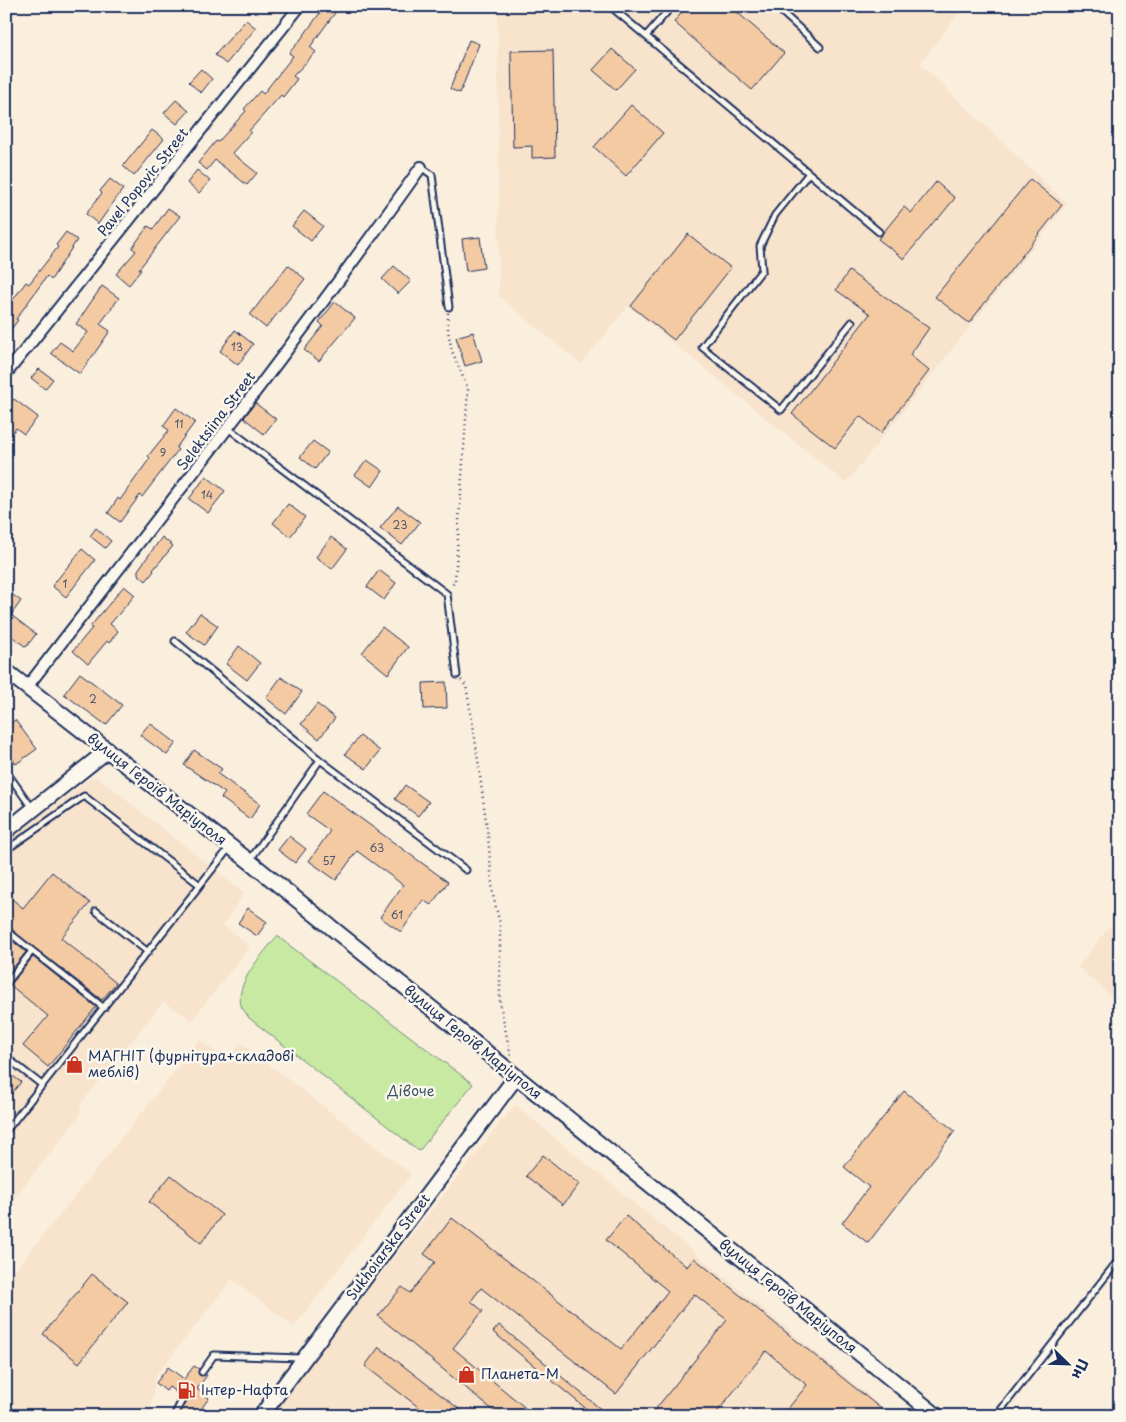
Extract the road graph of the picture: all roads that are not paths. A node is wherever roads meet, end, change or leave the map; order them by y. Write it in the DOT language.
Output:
graph roads {
  1 [pos="300,6"];
  2 [pos="610,6"];
  3 [pos="672,6"];
  4 [pos="776,6"];
  5 [pos="646,36"];
  6 [pos="820,47"];
  7 [pos="421,167"];
  8 [pos="809,173"];
  9 [pos="879,232"];
  10 [pos="449,307"];
  11 [pos="852,322"];
  12 [pos="6,374"];
  13 [pos="228,428"];
  14 [pos="175,641"];
  15 [pos="6,671"];
  16 [pos="457,675"];
  17 [pos="27,687"];
  18 [pos="108,750"];
  19 [pos="320,760"];
  20 [pos="6,770"];
  21 [pos="34,810"];
  22 [pos="6,831"];
  23 [pos="230,847"];
  24 [pos="6,850"];
  25 [pos="249,862"];
  26 [pos="466,870"];
  27 [pos="200,885"];
  28 [pos="96,911"];
  29 [pos="6,930"];
  30 [pos="32,951"];
  31 [pos="148,952"];
  32 [pos="6,984"];
  33 [pos="104,1008"];
  34 [pos="6,1057"];
  35 [pos="516,1077"];
  36 [pos="42,1085"];
  37 [pos="7,1129"];
  38 [pos="1120,1258"];
  39 [pos="304,1358"];
  40 [pos="202,1372"];
  41 [pos="183,1398"];
  42 [pos="176,1416"];
  43 [pos="261,1416"];
  44 [pos="937,1416"];
  45 [pos="996,1416"];
  1 -- 12 [label="street, Pavel Popovic Street"];
  2 -- 5 [label="lane"];
  3 -- 5 [label="lane"];
  4 -- 6 [label="lane"];
  5 -- 8 [label="lane"];
  7 -- 10 [label="lane"];
  7 -- 13 [label="street, Selektsiina Street"];
  8 -- 9 [label="lane"];
  8 -- 11 [label="lane"];
  13 -- 16 [label="lane"];
  13 -- 17 [label="street, Selektsiina Street"];
  14 -- 19 [label="lane"];
  15 -- 17 [label="street, вулиця Героїв Маріуполя"];
  17 -- 18 [label="street, вулиця Героїв Маріуполя"];
  18 -- 21 [label="street"];
  18 -- 23 [label="street, вулиця Героїв Маріуполя"];
  19 -- 25 [label="lane"];
  19 -- 26 [label="lane"];
  20 -- 21 [label="lane"];
  21 -- 22 [label="street"];
  23 -- 25 [label="street, вулиця Героїв Маріуполя"];
  23 -- 27 [label="lane"];
  24 -- 27 [label="lane"];
  25 -- 35 [label="street, вулиця Героїв Маріуполя"];
  27 -- 31 [label="lane"];
  28 -- 31 [label="lane"];
  29 -- 30 [label="lane"];
  30 -- 32 [label="lane"];
  30 -- 33 [label="lane"];
  31 -- 33 [label="lane"];
  33 -- 36 [label="lane"];
  34 -- 36 [label="lane"];
  35 -- 39 [label="street, Sukhoiarska Street"];
  35 -- 44 [label="street, вулиця Героїв Маріуполя"];
  36 -- 37 [label="lane"];
  38 -- 45 [label="lane"];
  39 -- 40 [label="lane"];
  39 -- 43 [label="street, Sukhoiarska Street"];
  41 -- 42 [label="lane"];
}
